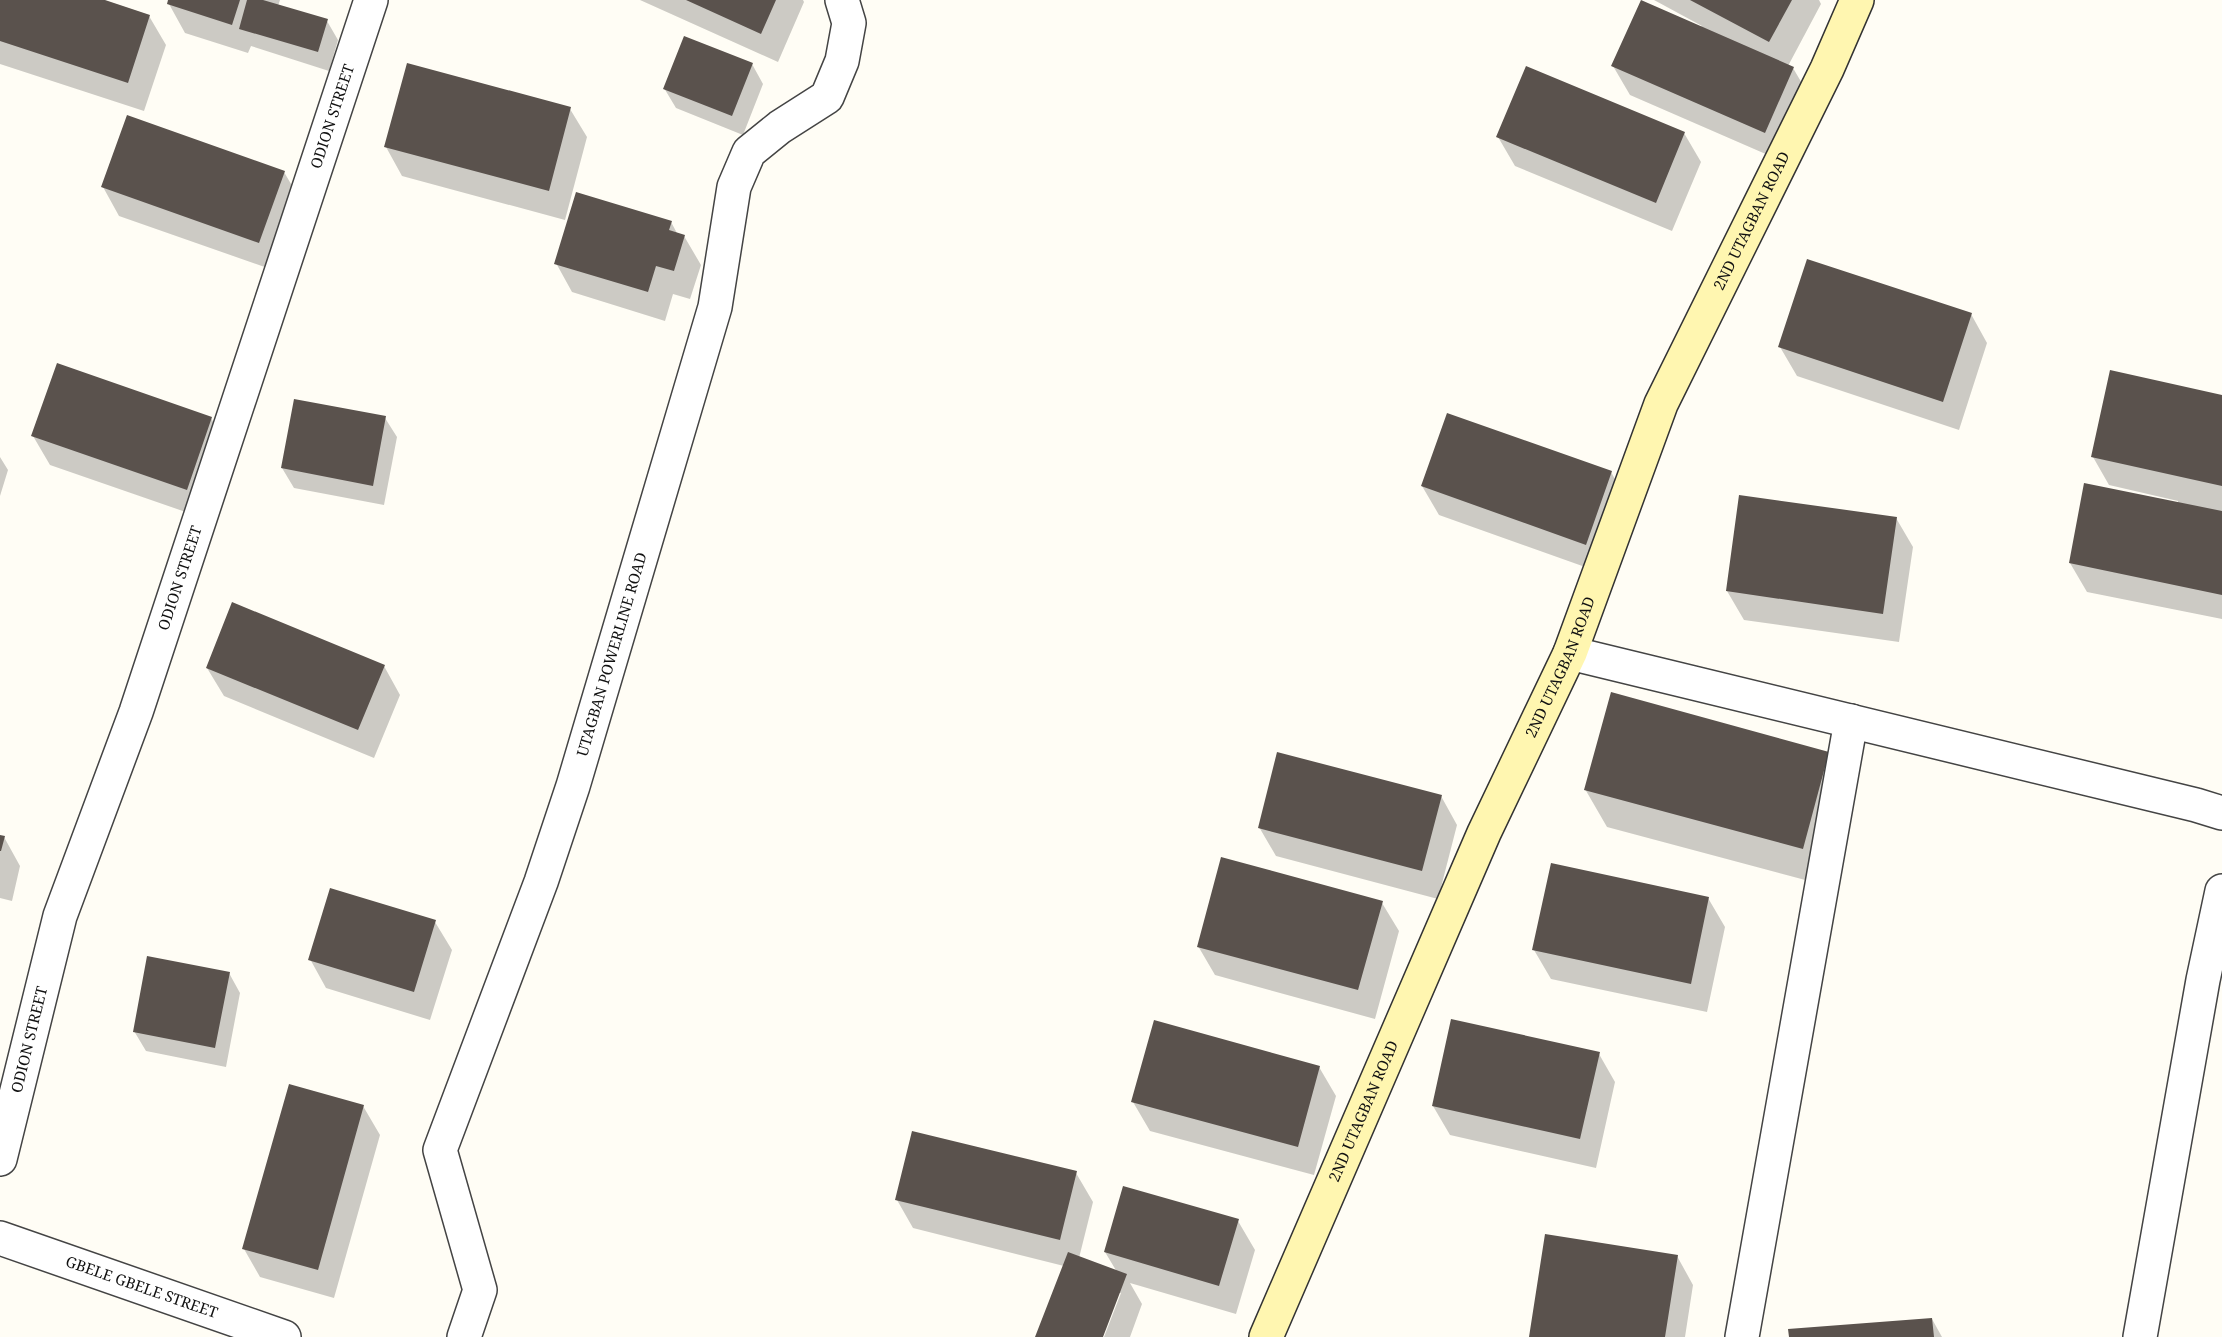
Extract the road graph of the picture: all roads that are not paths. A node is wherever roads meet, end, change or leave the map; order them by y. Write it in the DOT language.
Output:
graph roads {
  1 [pos="371,0"];
  2 [pos="842,0"];
  3 [pos="1857,0"];
  4 [pos="1570,653"];
  5 [pos="1851,721"];
  6 [pos="2222,813"];
  7 [pos="2222,891"];
  8 [pos="0,1159"];
  9 [pos="0,1238"];
  10 [pos="284,1337"];
  11 [pos="464,1337"];
  12 [pos="1266,1337"];
  13 [pos="1742,1337"];
  14 [pos="2140,1337"];
  1 -- 8 [label="street, ODION STREET"];
  2 -- 11 [label="street, UTAGBAN POWERLINE ROAD"];
  3 -- 4 [label="street, 2ND UTAGBAN ROAD"];
  4 -- 5 [label="street"];
  4 -- 12 [label="street, 2ND UTAGBAN ROAD"];
  5 -- 6 [label="street"];
  5 -- 13 [label="street"];
  7 -- 14 [label="street"];
  9 -- 10 [label="street, GBELE GBELE STREET"];
}
